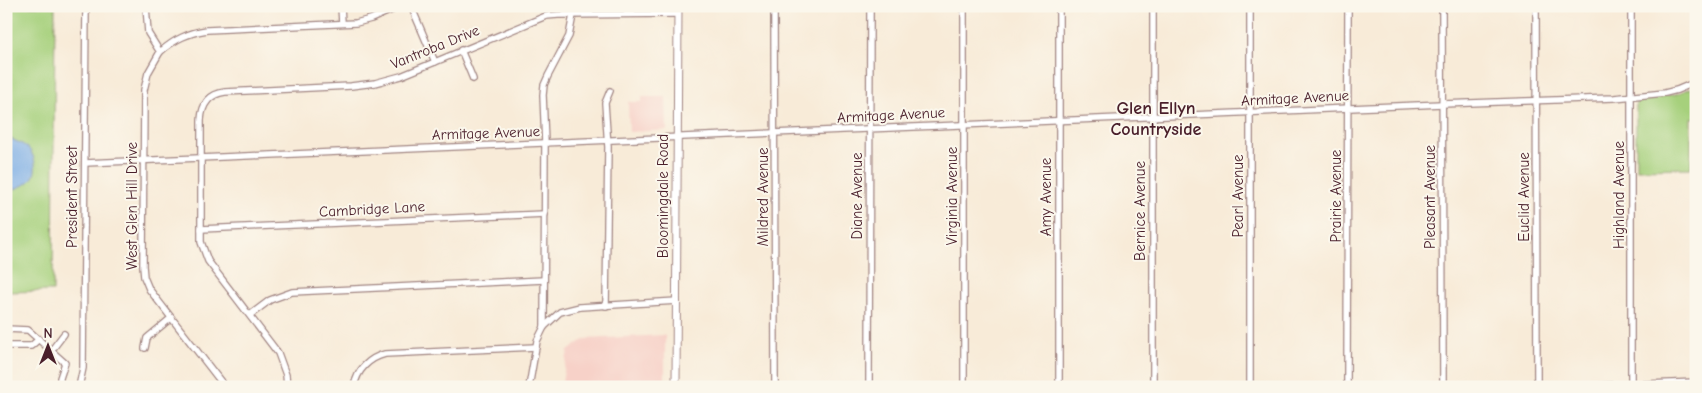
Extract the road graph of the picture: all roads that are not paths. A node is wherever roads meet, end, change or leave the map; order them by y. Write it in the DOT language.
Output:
graph roads {
  1 [pos="86,6"];
  2 [pos="146,6"];
  3 [pos="341,6"];
  4 [pos="401,6"];
  5 [pos="410,6"];
  6 [pos="774,6"];
  7 [pos="870,6"];
  8 [pos="964,6"];
  9 [pos="1059,6"];
  10 [pos="1153,6"];
  11 [pos="1250,6"];
  12 [pos="1348,6"];
  13 [pos="1442,6"];
  14 [pos="1536,6"];
  15 [pos="1631,6"];
  16 [pos="678,10"];
  17 [pos="572,15"];
  18 [pos="342,24"];
  19 [pos="461,50"];
  20 [pos="160,52"];
  21 [pos="435,62"];
  22 [pos="473,79"];
  23 [pos="1696,82"];
  24 [pos="610,91"];
  25 [pos="1631,96"];
  26 [pos="1537,100"];
  27 [pos="1442,104"];
  28 [pos="1348,109"];
  29 [pos="1250,113"];
  30 [pos="1153,117"];
  31 [pos="1059,120"];
  32 [pos="964,125"];
  33 [pos="870,129"];
  34 [pos="775,133"];
  35 [pos="677,137"];
  36 [pos="607,140"];
  37 [pos="545,143"];
  38 [pos="201,157"];
  39 [pos="144,160"];
  40 [pos="85,163"];
  41 [pos="545,214"];
  42 [pos="201,229"];
  43 [pos="544,280"];
  44 [pos="676,301"];
  45 [pos="606,306"];
  46 [pos="250,316"];
  47 [pos="171,318"];
  48 [pos="544,327"];
  49 [pos="6,329"];
  50 [pos="64,334"];
  51 [pos="39,339"];
  52 [pos="6,346"];
  53 [pos="536,347"];
  54 [pos="145,348"];
  55 [pos="52,350"];
  56 [pos="1696,382"];
  57 [pos="1631,385"];
  58 [pos="60,387"];
  59 [pos="79,387"];
  60 [pos="225,387"];
  61 [pos="287,387"];
  62 [pos="354,387"];
  63 [pos="529,387"];
  64 [pos="676,387"];
  65 [pos="775,387"];
  66 [pos="870,387"];
  67 [pos="964,387"];
  68 [pos="1058,387"];
  69 [pos="1152,387"];
  70 [pos="1250,387"];
  71 [pos="1347,387"];
  72 [pos="1443,387"];
  73 [pos="1537,387"];
  74 [pos="1575,387"];
  1 -- 40 [label="street, President Street"];
  2 -- 20 [label="street"];
  3 -- 18 [label="street"];
  4 -- 18 [label="street"];
  5 -- 21 [label="street"];
  6 -- 34 [label="street, Mildred Avenue"];
  7 -- 33 [label="street, Diane Avenue"];
  8 -- 32 [label="street, Virginia Avenue"];
  9 -- 31 [label="street, Amy Avenue"];
  10 -- 30 [label="street, Bernice Avenue"];
  11 -- 29 [label="street, Pearl Avenue"];
  12 -- 28 [label="street, Prairie Avenue"];
  13 -- 27 [label="street, Pleasant Avenue"];
  14 -- 26 [label="street, Euclid Avenue"];
  15 -- 25 [label="street, Highland Avenue"];
  16 -- 17 [label="street, Vantroba Drive"];
  16 -- 35 [label="main road, Bloomingdale Road"];
  17 -- 19 [label="street, Vantroba Drive"];
  17 -- 37 [label="street"];
  18 -- 20 [label="street"];
  19 -- 21 [label="street, Vantroba Drive"];
  19 -- 22 [label="street"];
  20 -- 39 [label="street, West Glen Hill Drive"];
  21 -- 38 [label="street, Vantroba Drive"];
  23 -- 25 [label="street, Armitage Avenue"];
  24 -- 36 [label="street"];
  25 -- 26 [label="street, Armitage Avenue"];
  25 -- 57 [label="street, Highland Avenue"];
  26 -- 27 [label="street, Armitage Avenue"];
  26 -- 73 [label="street, Euclid Avenue"];
  27 -- 28 [label="street, Armitage Avenue"];
  27 -- 72 [label="street, Pleasant Avenue"];
  28 -- 29 [label="street, Armitage Avenue"];
  28 -- 71 [label="street, Prairie Avenue"];
  29 -- 30 [label="street, Armitage Avenue"];
  29 -- 70 [label="street, Pearl Avenue"];
  30 -- 31 [label="street, Armitage Avenue"];
  30 -- 69 [label="street, Bernice Avenue"];
  31 -- 32 [label="street, Armitage Avenue"];
  31 -- 68 [label="street, Amy Avenue"];
  32 -- 33 [label="street, Armitage Avenue"];
  32 -- 67 [label="street, Virginia Avenue"];
  33 -- 34 [label="street, Armitage Avenue"];
  33 -- 66 [label="street, Diane Avenue"];
  34 -- 35 [label="street, Armitage Avenue"];
  34 -- 65 [label="street, Mildred Avenue"];
  35 -- 36 [label="street, Armitage Avenue"];
  35 -- 44 [label="main road, Bloomingdale Road"];
  36 -- 37 [label="street, Armitage Avenue"];
  36 -- 45 [label="street"];
  37 -- 38 [label="street, Armitage Avenue"];
  37 -- 41 [label="street"];
  38 -- 39 [label="street, Armitage Avenue"];
  38 -- 42 [label="street"];
  39 -- 40 [label="street, Armitage Avenue"];
  39 -- 47 [label="street, West Glen Hill Drive"];
  40 -- 59 [label="street, President Street"];
  41 -- 42 [label="street, Cambridge Lane"];
  41 -- 43 [label="street"];
  42 -- 46 [label="street"];
  43 -- 46 [label="street"];
  43 -- 48 [label="street"];
  44 -- 45 [label="street"];
  44 -- 64 [label="main road, Bloomingdale Road"];
  45 -- 48 [label="street"];
  46 -- 61 [label="street"];
  47 -- 54 [label="street"];
  47 -- 60 [label="street, West Glen Hill Drive"];
  48 -- 53 [label="street"];
  49 -- 51 [label="street"];
  50 -- 55 [label="street"];
  51 -- 52 [label="street"];
  51 -- 55 [label="street"];
  53 -- 62 [label="street"];
  53 -- 63 [label="street"];
  55 -- 58 [label="street"];
  56 -- 57 [label="street"];
  57 -- 74 [label="street"];
}
